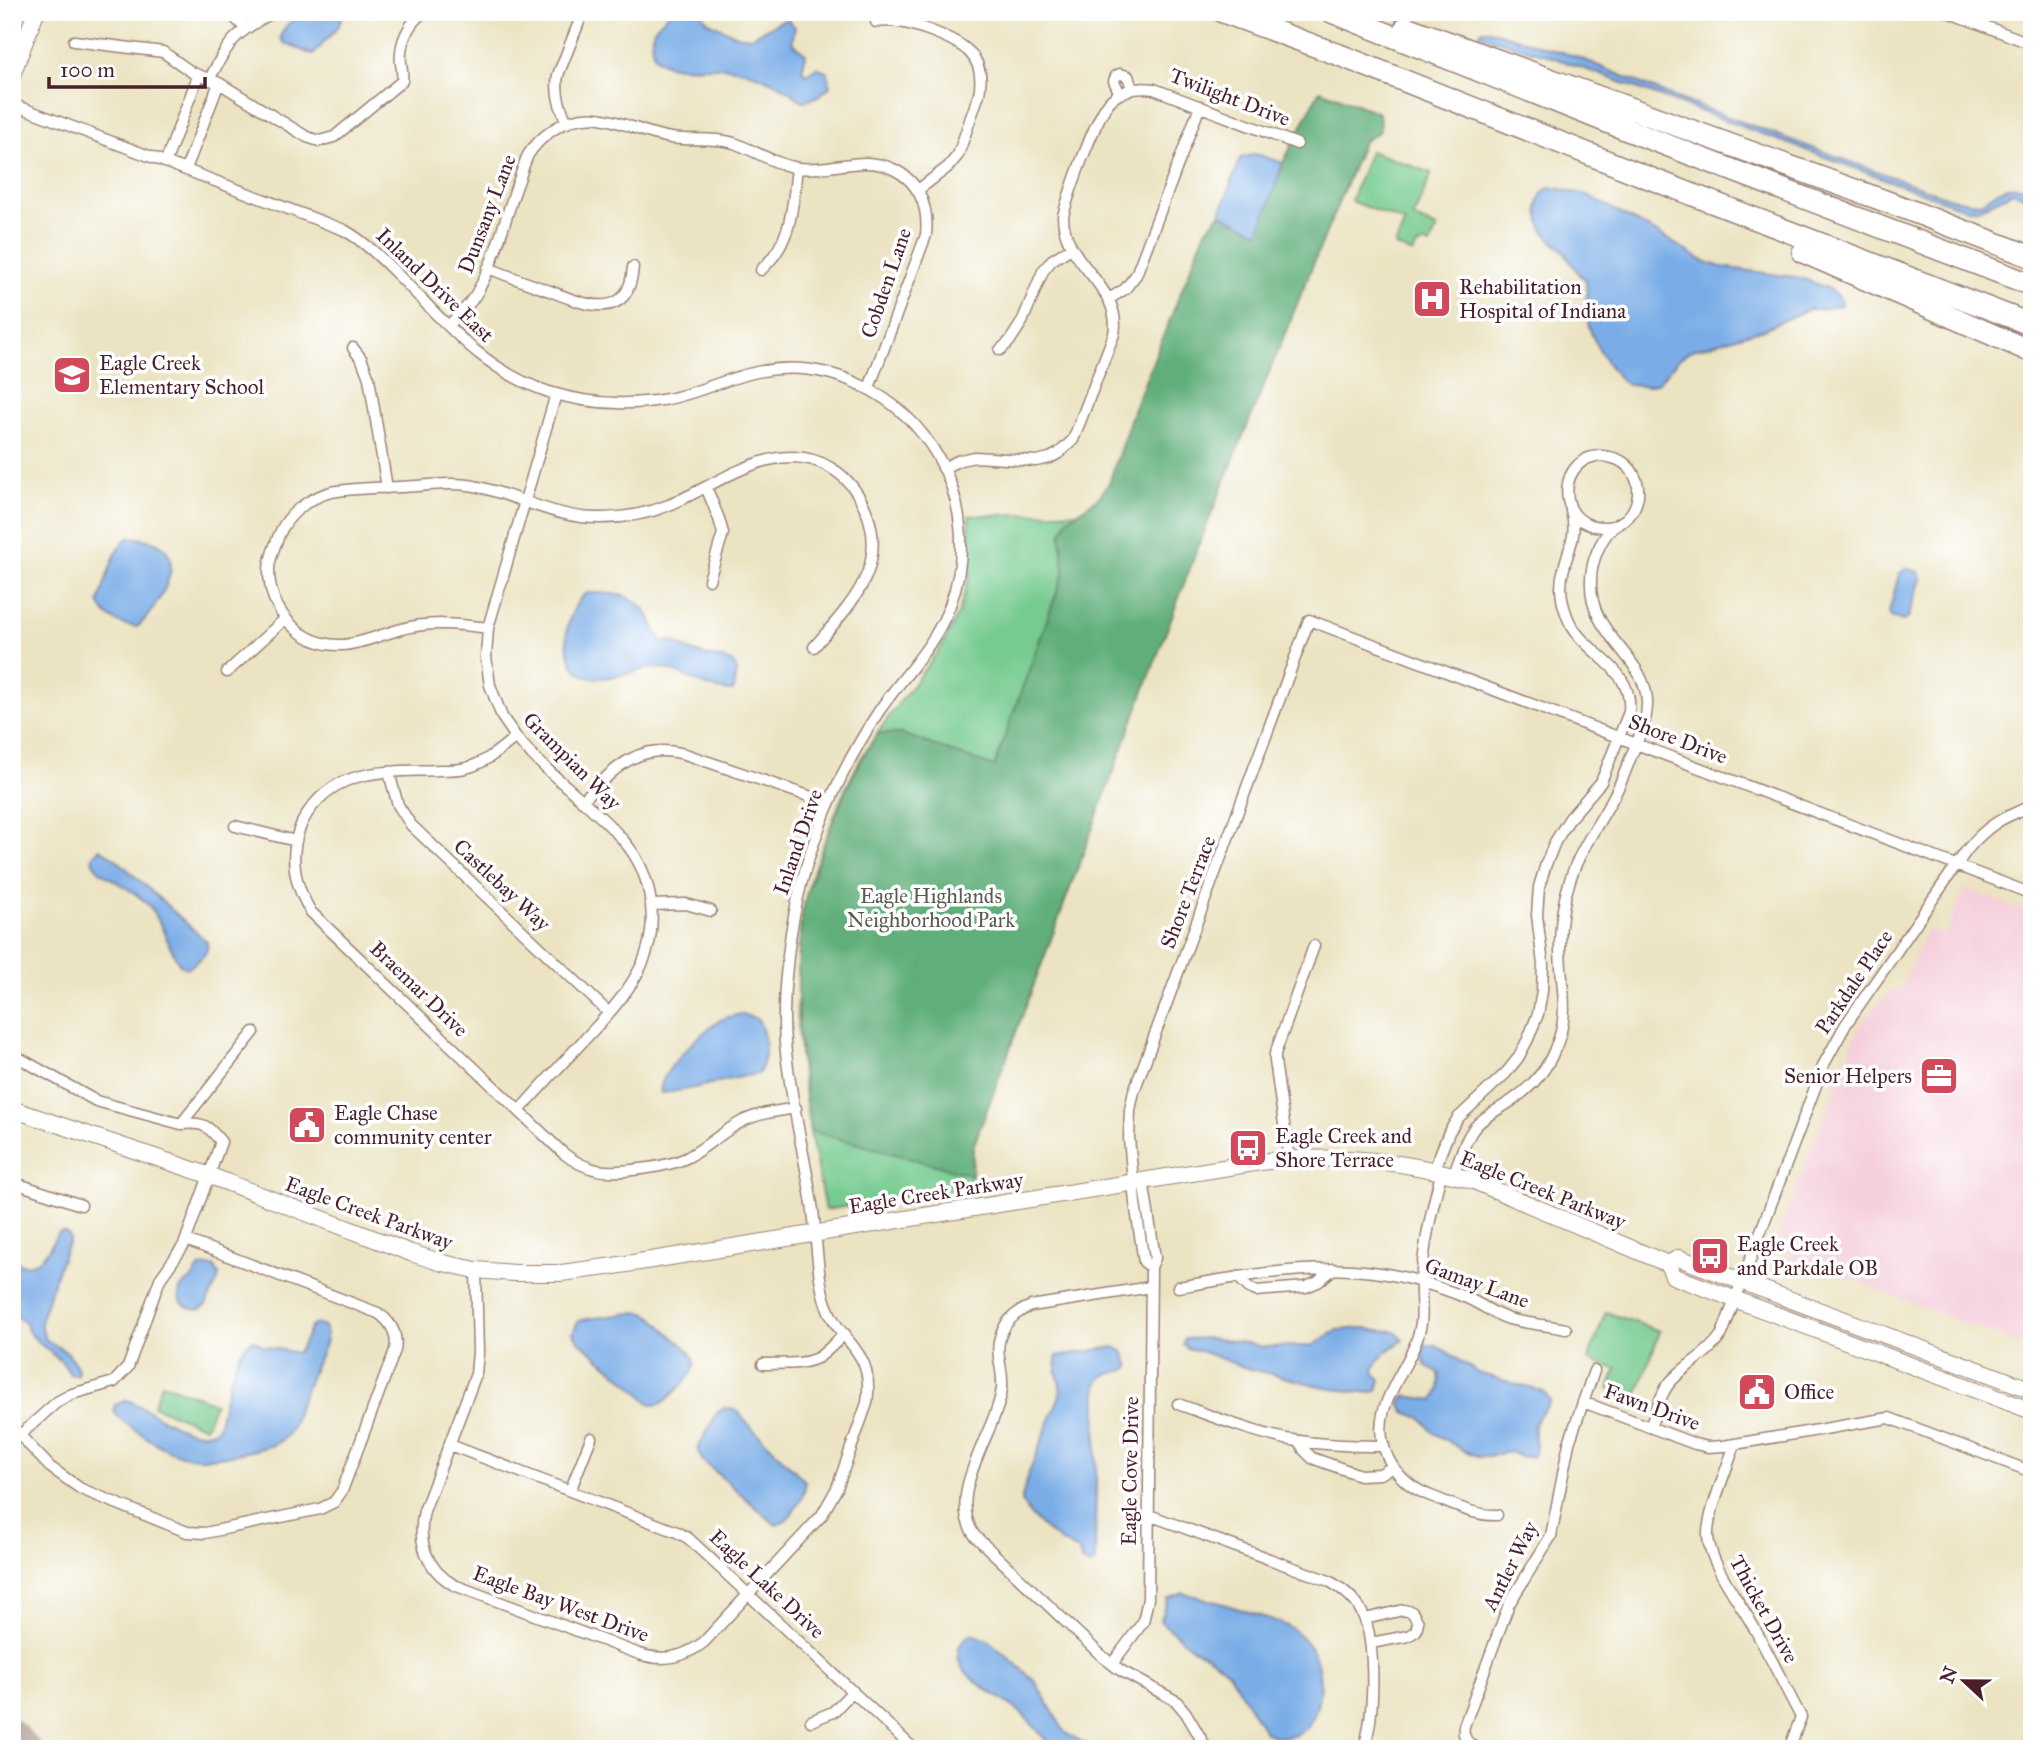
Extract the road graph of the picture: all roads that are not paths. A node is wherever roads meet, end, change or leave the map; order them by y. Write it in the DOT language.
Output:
graph roads {
  1 [pos="36,12"];
  2 [pos="229,12"];
  3 [pos="274,12"];
  4 [pos="424,12"];
  5 [pos="583,12"];
  6 [pos="1223,12"];
  7 [pos="1332,12"];
  8 [pos="1366,12"];
  9 [pos="1948,12"];
  10 [pos="876,22"];
  11 [pos="245,28"];
  12 [pos="74,41"];
  13 [pos="2032,44"];
  14 [pos="12,75"];
  15 [pos="209,79"];
  16 [pos="1132,89"];
  17 [pos="1120,94"];
  18 [pos="12,104"];
  19 [pos="1200,106"];
  20 [pos="567,123"];
  21 [pos="1297,144"];
  22 [pos="166,161"];
  23 [pos="797,168"];
  24 [pos="186,169"];
  25 [pos="1644,176"];
  26 [pos="918,190"];
  27 [pos="1071,248"];
  28 [pos="2032,257"];
  29 [pos="633,267"];
  30 [pos="488,268"];
  31 [pos="761,270"];
  32 [pos="2032,285"];
  33 [pos="1109,299"];
  34 [pos="448,326"];
  35 [pos="2032,326"];
  36 [pos="353,348"];
  37 [pos="1000,350"];
  38 [pos="2032,352"];
  39 [pos="869,388"];
  40 [pos="556,394"];
  41 [pos="943,468"];
  42 [pos="706,486"];
  43 [pos="387,488"];
  44 [pos="954,494"];
  45 [pos="525,503"];
  46 [pos="1570,509"];
  47 [pos="1614,526"];
  48 [pos="709,580"];
  49 [pos="285,619"];
  50 [pos="1310,620"];
  51 [pos="488,628"];
  52 [pos="814,647"];
  53 [pos="228,672"];
  54 [pos="516,737"];
  55 [pos="1619,738"];
  56 [pos="1636,744"];
  57 [pos="389,773"];
  58 [pos="582,801"];
  59 [pos="829,803"];
  60 [pos="2032,804"];
  61 [pos="235,825"];
  62 [pos="296,841"];
  63 [pos="1957,866"];
  64 [pos="2032,894"];
  65 [pos="651,905"];
  66 [pos="711,911"];
  67 [pos="1314,946"];
  68 [pos="609,1013"];
  69 [pos="254,1032"];
  70 [pos="12,1054"];
  71 [pos="796,1108"];
  72 [pos="12,1109"];
  73 [pos="519,1111"];
  74 [pos="181,1124"];
  75 [pos="1289,1158"];
  76 [pos="1443,1172"];
  77 [pos="208,1175"];
  78 [pos="1138,1180"];
  79 [pos="12,1182"];
  80 [pos="81,1205"];
  81 [pos="816,1234"];
  82 [pos="186,1240"];
  83 [pos="1668,1264"];
  84 [pos="1334,1269"];
  85 [pos="476,1270"];
  86 [pos="1238,1277"];
  87 [pos="1421,1282"];
  88 [pos="1741,1282"];
  89 [pos="1151,1287"];
  90 [pos="1178,1287"];
  91 [pos="1735,1300"];
  92 [pos="1566,1329"];
  93 [pos="845,1334"];
  94 [pos="763,1364"];
  95 [pos="1594,1370"];
  96 [pos="2032,1390"];
  97 [pos="1583,1402"];
  98 [pos="1178,1404"];
  99 [pos="2032,1411"];
  100 [pos="1650,1427"];
  101 [pos="16,1431"];
  102 [pos="591,1438"];
  103 [pos="1300,1441"];
  104 [pos="1735,1444"];
  105 [pos="450,1445"];
  106 [pos="1384,1446"];
  107 [pos="1394,1468"];
  108 [pos="2032,1472"];
  109 [pos="570,1491"];
  110 [pos="1149,1515"];
  111 [pos="1497,1515"];
  112 [pos="748,1595"];
  113 [pos="1365,1619"];
  114 [pos="1371,1643"];
  115 [pos="1112,1664"];
  116 [pos="853,1691"];
  117 [pos="811,1721"];
  118 [pos="914,1749"];
  119 [pos="1207,1749"];
  120 [pos="1363,1749"];
  121 [pos="1478,1749"];
  122 [pos="1789,1749"];
  1 -- 14 [label="main road"];
  2 -- 11 [label="street"];
  3 -- 11 [label="street"];
  4 -- 15 [label="street"];
  5 -- 20 [label="street"];
  6 -- 25 [label="highway"];
  7 -- 32 [label="highway"];
  8 -- 28 [label="highway"];
  9 -- 13 [label="street"];
  10 -- 26 [label="street"];
  11 -- 15 [label="street"];
  12 -- 15 [label="street"];
  15 -- 22 [label="street"];
  15 -- 24 [label="street"];
  16 -- 17 [label="street"];
  16 -- 17 [label="street"];
  16 -- 19 [label="street, Twilight Drive"];
  17 -- 27 [label="street"];
  18 -- 22 [label="street, Inland Drive East"];
  19 -- 21 [label="street, Twilight Drive"];
  19 -- 33 [label="street"];
  20 -- 23 [label="street"];
  20 -- 30 [label="street, Dunsany Lane"];
  22 -- 24 [label="street, Inland Drive East"];
  23 -- 26 [label="street"];
  23 -- 31 [label="street"];
  24 -- 34 [label="street, Inland Drive East"];
  25 -- 35 [label="highway"];
  25 -- 38 [label="highway"];
  26 -- 39 [label="street, Cobden Lane"];
  27 -- 33 [label="street"];
  27 -- 37 [label="street"];
  29 -- 30 [label="street"];
  30 -- 34 [label="street, Dunsany Lane"];
  33 -- 41 [label="street"];
  34 -- 40 [label="street, Inland Drive East"];
  36 -- 43 [label="street"];
  39 -- 40 [label="street, Inland Drive East"];
  39 -- 41 [label="street, Inland Drive East"];
  40 -- 45 [label="street, Grampian Way"];
  41 -- 44 [label="street, Inland Drive East"];
  42 -- 45 [label="street"];
  42 -- 48 [label="street"];
  42 -- 52 [label="street"];
  43 -- 45 [label="street"];
  43 -- 49 [label="street"];
  44 -- 59 [label="street, Inland Drive"];
  45 -- 51 [label="street, Grampian Way"];
  46 -- 47 [label="street"];
  46 -- 47 [label="street"];
  46 -- 55 [label="street"];
  47 -- 56 [label="street"];
  49 -- 51 [label="street"];
  49 -- 53 [label="street"];
  50 -- 55 [label="street, Shore Drive"];
  50 -- 78 [label="street, Shore Terrace"];
  51 -- 54 [label="street, Grampian Way"];
  54 -- 57 [label="street, Braemar Drive"];
  54 -- 58 [label="street, Grampian Way"];
  55 -- 56 [label="street, Shore Drive"];
  55 -- 76 [label="street"];
  56 -- 63 [label="street, Shore Drive"];
  56 -- 76 [label="street"];
  57 -- 62 [label="street, Braemar Drive"];
  57 -- 68 [label="street, Castlebay Way"];
  58 -- 59 [label="street"];
  58 -- 65 [label="street, Grampian Way"];
  59 -- 71 [label="street, Inland Drive"];
  60 -- 63 [label="street, Parkdale Place"];
  61 -- 62 [label="street"];
  62 -- 73 [label="street, Braemar Drive"];
  63 -- 64 [label="street, Shore Drive"];
  63 -- 88 [label="street, Parkdale Place"];
  65 -- 66 [label="street"];
  65 -- 68 [label="street, Grampian Way"];
  67 -- 75 [label="street"];
  68 -- 73 [label="street, Grampian Way"];
  69 -- 74 [label="street"];
  70 -- 74 [label="street"];
  71 -- 73 [label="street, Braemar Drive"];
  71 -- 81 [label="street, Inland Drive"];
  72 -- 77 [label="main road, Eagle Creek Parkway"];
  74 -- 77 [label="street"];
  75 -- 76 [label="main road, Eagle Creek Parkway"];
  75 -- 78 [label="main road, Eagle Creek Parkway"];
  76 -- 83 [label="main road, Eagle Creek Parkway"];
  76 -- 87 [label="street"];
  77 -- 82 [label="street"];
  77 -- 85 [label="main road, Eagle Creek Parkway"];
  78 -- 81 [label="main road, Eagle Creek Parkway"];
  78 -- 89 [label="street, Eagle Cove Drive"];
  79 -- 80 [label="street"];
  81 -- 85 [label="main road, Eagle Creek Parkway"];
  81 -- 93 [label="street, Inland Drive"];
  82 -- 101 [label="street"];
  82 -- 101 [label="street"];
  83 -- 88 [label="main road, Eagle Creek Parkway"];
  83 -- 91 [label="main road, Eagle Creek Parkway"];
  84 -- 86 [label="street, Gamay Lane"];
  84 -- 86 [label="street"];
  84 -- 87 [label="street, Gamay Lane"];
  85 -- 105 [label="street"];
  86 -- 90 [label="street, Gamay Lane"];
  87 -- 92 [label="street, Gamay Lane"];
  87 -- 106 [label="street"];
  88 -- 91 [label="street, Parkdale Place"];
  88 -- 96 [label="main road, Eagle Creek Parkway"];
  89 -- 110 [label="street, Eagle Cove Drive"];
  89 -- 115 [label="street"];
  91 -- 99 [label="main road, Eagle Creek Parkway"];
  91 -- 100 [label="street, Parkdale Place"];
  93 -- 94 [label="street"];
  93 -- 112 [label="street, Eagle Bay West Drive"];
  95 -- 97 [label="street, Antler Way"];
  97 -- 100 [label="street, Fawn Drive"];
  97 -- 121 [label="street, Antler Way"];
  98 -- 103 [label="street"];
  100 -- 104 [label="street, Fawn Drive"];
  102 -- 109 [label="street"];
  103 -- 106 [label="street"];
  103 -- 107 [label="street"];
  104 -- 108 [label="street, Fawn Drive"];
  104 -- 122 [label="street, Thicket Drive"];
  105 -- 109 [label="street, Eagle Lake Drive"];
  105 -- 112 [label="street, Eagle Bay West Drive"];
  106 -- 107 [label="street"];
  107 -- 111 [label="street"];
  109 -- 112 [label="street, Eagle Lake Drive"];
  110 -- 113 [label="street"];
  110 -- 115 [label="street, Eagle Cove Drive"];
  112 -- 116 [label="street, Eagle Lake Drive"];
  113 -- 114 [label="street"];
  113 -- 114 [label="street"];
  114 -- 120 [label="street"];
  115 -- 119 [label="street"];
  116 -- 117 [label="street"];
  116 -- 118 [label="street, Eagle Lake Drive"];
}
